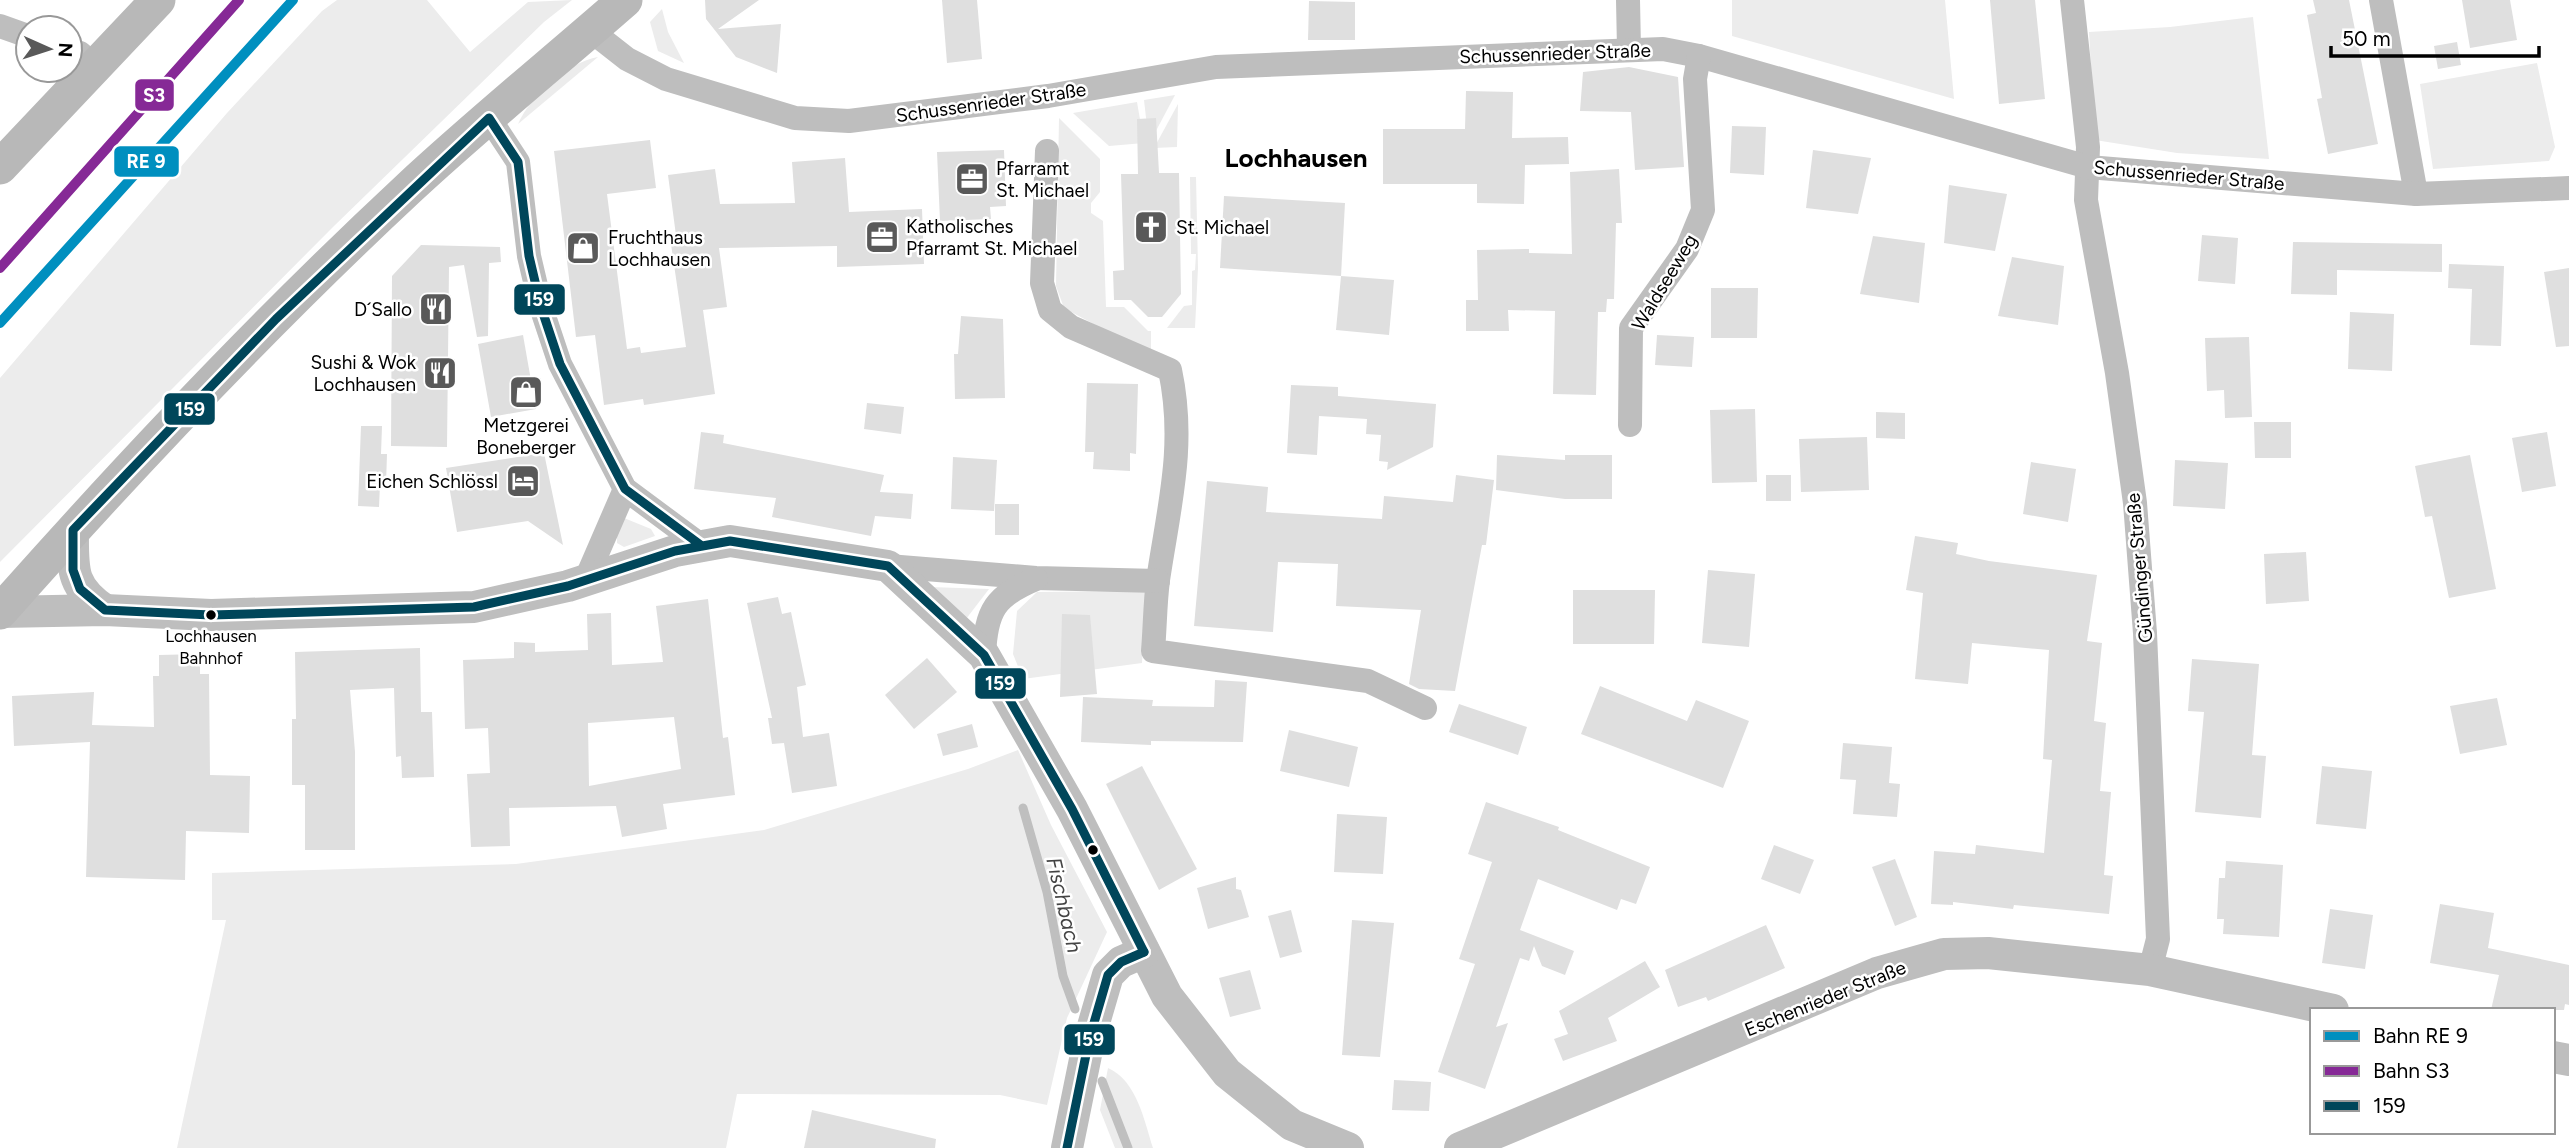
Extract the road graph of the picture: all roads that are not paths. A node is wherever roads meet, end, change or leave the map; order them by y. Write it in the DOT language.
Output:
graph roads {
  1 [pos="158,0"];
  2 [pos="625,0"];
  3 [pos="1628,0"];
  4 [pos="2072,0"];
  5 [pos="2381,0"];
  6 [pos="590,30"];
  7 [pos="1629,48"];
  8 [pos="1699,56"];
  9 [pos="84,58"];
  10 [pos="64,84"];
  11 [pos="489,118"];
  12 [pos="1047,151"];
  13 [pos="0,167"];
  14 [pos="2088,167"];
  15 [pos="2569,188"];
  16 [pos="2416,194"];
  17 [pos="1630,425"];
  18 [pos="625,489"];
  19 [pos="73,530"];
  20 [pos="702,545"];
  21 [pos="888,566"];
  22 [pos="1037,578"];
  23 [pos="586,579"];
  24 [pos="1158,581"];
  25 [pos="105,610"];
  26 [pos="0,612"];
  27 [pos="984,655"];
  28 [pos="1424,708"];
  29 [pos="1144,952"];
  30 [pos="2150,971"];
  31 [pos="2324,1008"];
  32 [pos="1067,1148"];
  33 [pos="1348,1148"];
  34 [pos="1460,1148"];
  1 -- 9 [label="main road"];
  2 -- 6 [label="main road"];
  3 -- 7 [label="street"];
  4 -- 14 [label="street, Gündinger Straße"];
  5 -- 16 [label="street"];
  6 -- 7 [label="street, Schussenrieder Straße"];
  6 -- 11 [label="main road"];
  7 -- 8 [label="street, Schussenrieder Straße"];
  8 -- 14 [label="street, Schussenrieder Straße"];
  8 -- 17 [label="street, Waldseeweg"];
  10 -- 13 [label="main road"];
  11 -- 18 [label="street"];
  11 -- 19 [label="main road"];
  12 -- 24 [label="street"];
  14 -- 16 [label="street, Schussenrieder Straße"];
  14 -- 30 [label="street, Gündinger Straße"];
  15 -- 16 [label="street, Schussenrieder Straße"];
  18 -- 20 [label="street"];
  18 -- 23 [label="street"];
  19 -- 25 [label="street"];
  19 -- 26 [label="main road"];
  20 -- 21 [label="street"];
  20 -- 23 [label="street"];
  21 -- 22 [label="street"];
  21 -- 27 [label="street"];
  22 -- 24 [label="street"];
  22 -- 27 [label="street"];
  23 -- 25 [label="street"];
  24 -- 28 [label="street"];
  25 -- 26 [label="street"];
  27 -- 29 [label="street"];
  29 -- 32 [label="street"];
  29 -- 33 [label="street"];
  30 -- 31 [label="street, Eschenrieder Straße"];
  30 -- 34 [label="street, Eschenrieder Straße"];
}
